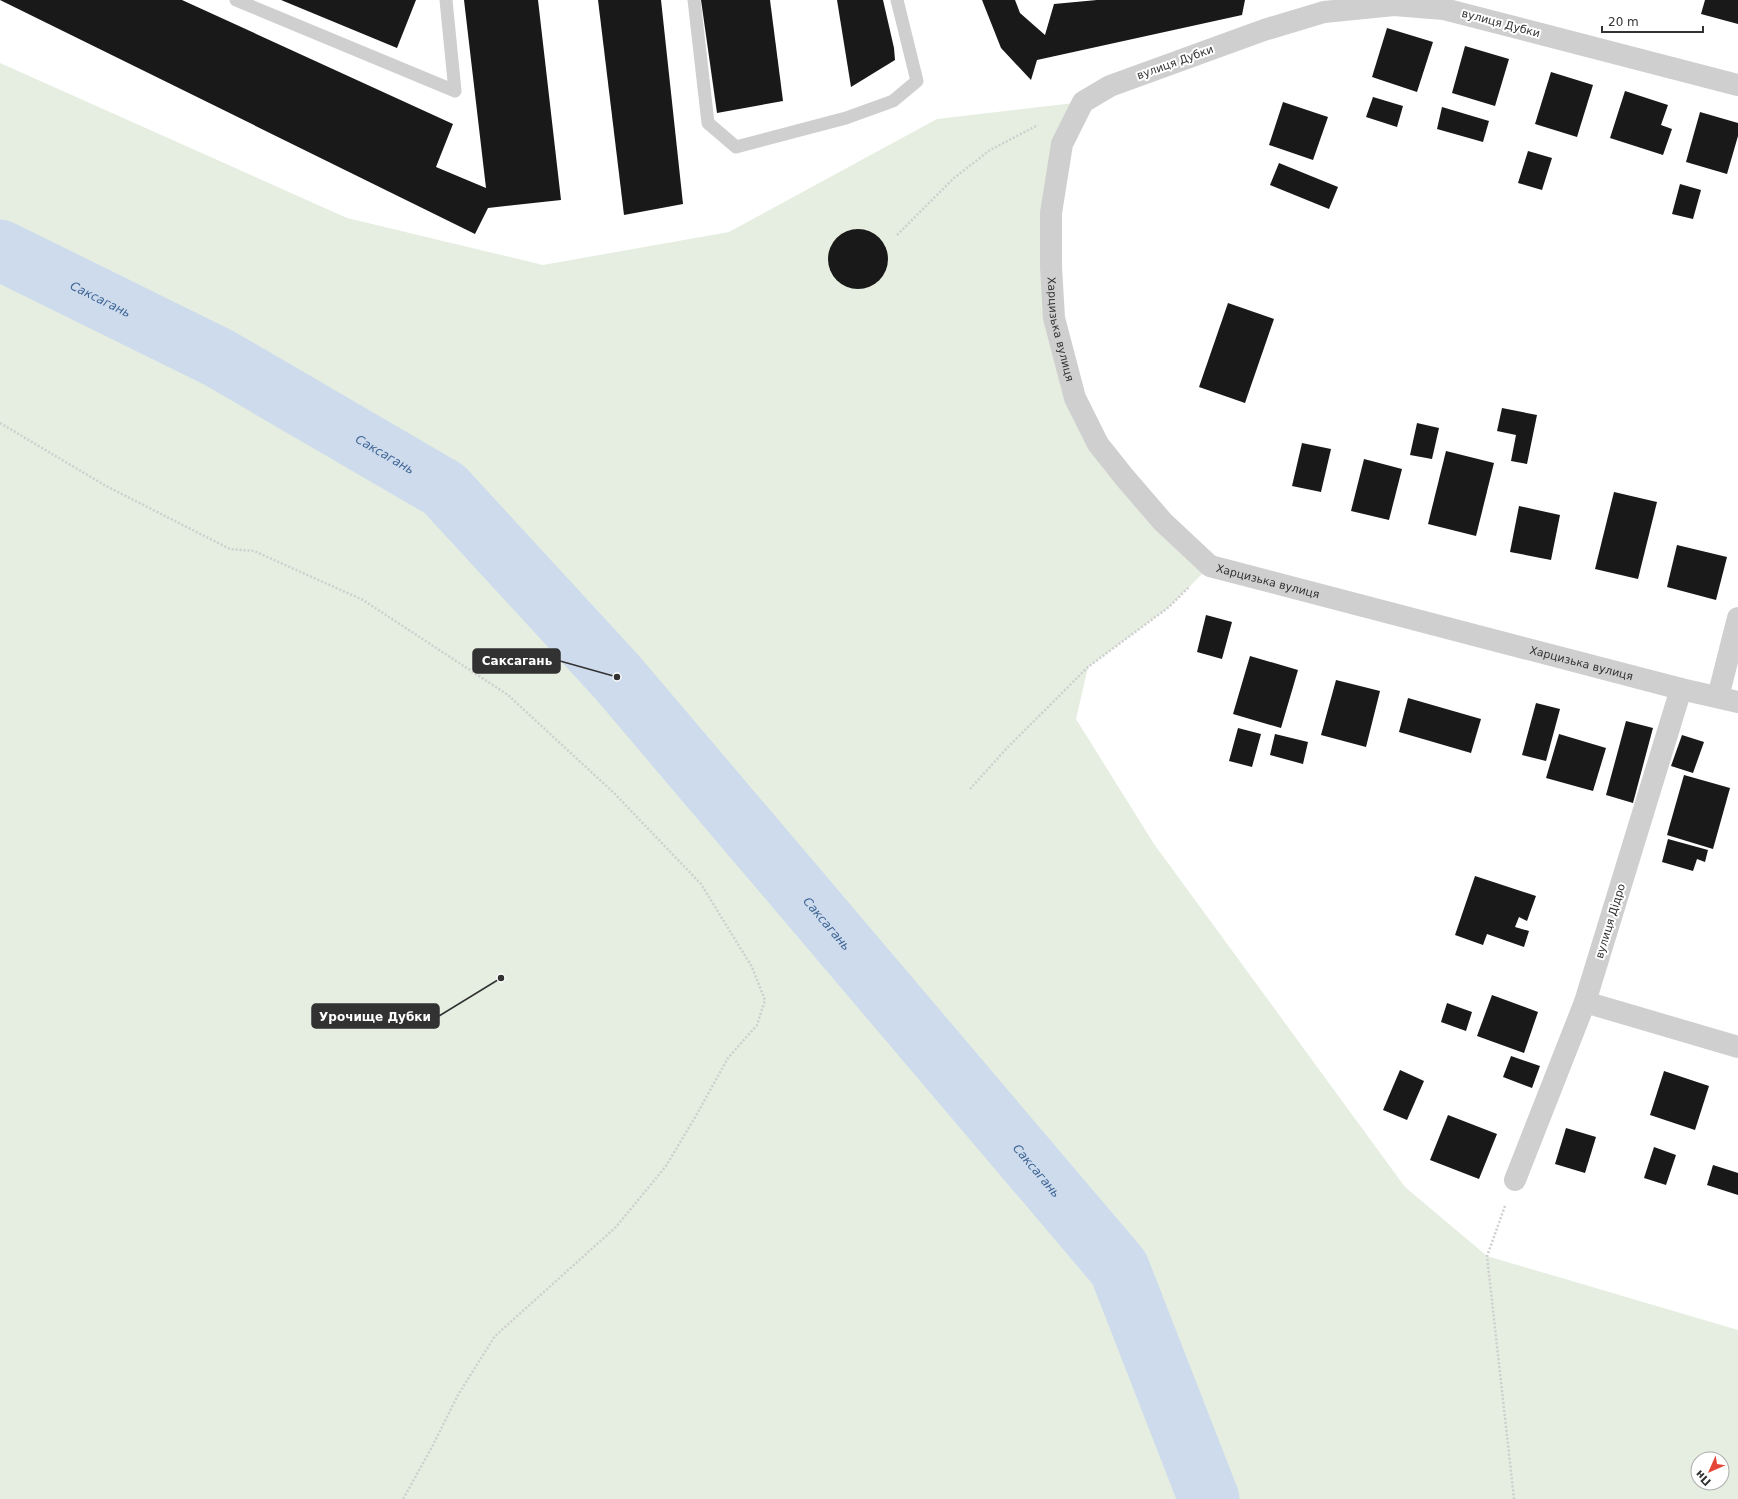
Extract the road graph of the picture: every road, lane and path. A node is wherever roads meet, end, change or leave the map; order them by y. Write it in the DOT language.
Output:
graph roads {
  1 [pos="236,0"];
  2 [pos="446,0"];
  3 [pos="694,0"];
  4 [pos="897,0"];
  5 [pos="1325,6"];
  6 [pos="1738,85"];
  7 [pos="1082,102"];
  8 [pos="1043,122"];
  9 [pos="897,235"];
  10 [pos="0,423"];
  11 [pos="1210,566"];
  12 [pos="1738,618"];
  13 [pos="1681,689"];
  14 [pos="1728,700"];
  15 [pos="970,789"];
  16 [pos="1585,1002"];
  17 [pos="1738,1047"];
  18 [pos="1514,1180"];
  19 [pos="403,1499"];
  20 [pos="1514,1499"];
  1 -- 2 [label="lane"];
  3 -- 4 [label="lane"];
  5 -- 6 [label="street, вулиця Дубки"];
  5 -- 7 [label="street, вулиця Дубки"];
  7 -- 11 [label="street, Харцизька вулиця"];
  8 -- 9 [label="path"];
  10 -- 19 [label="path"];
  11 -- 13 [label="street, Харцизька вулиця"];
  11 -- 15 [label="path"];
  12 -- 14 [label="street"];
  13 -- 14 [label="street, Харцизька вулиця"];
  13 -- 16 [label="street, вулиця Дідро"];
  16 -- 17 [label="street"];
  16 -- 18 [label="street, вулиця Дідро"];
  18 -- 20 [label="path"];
}
